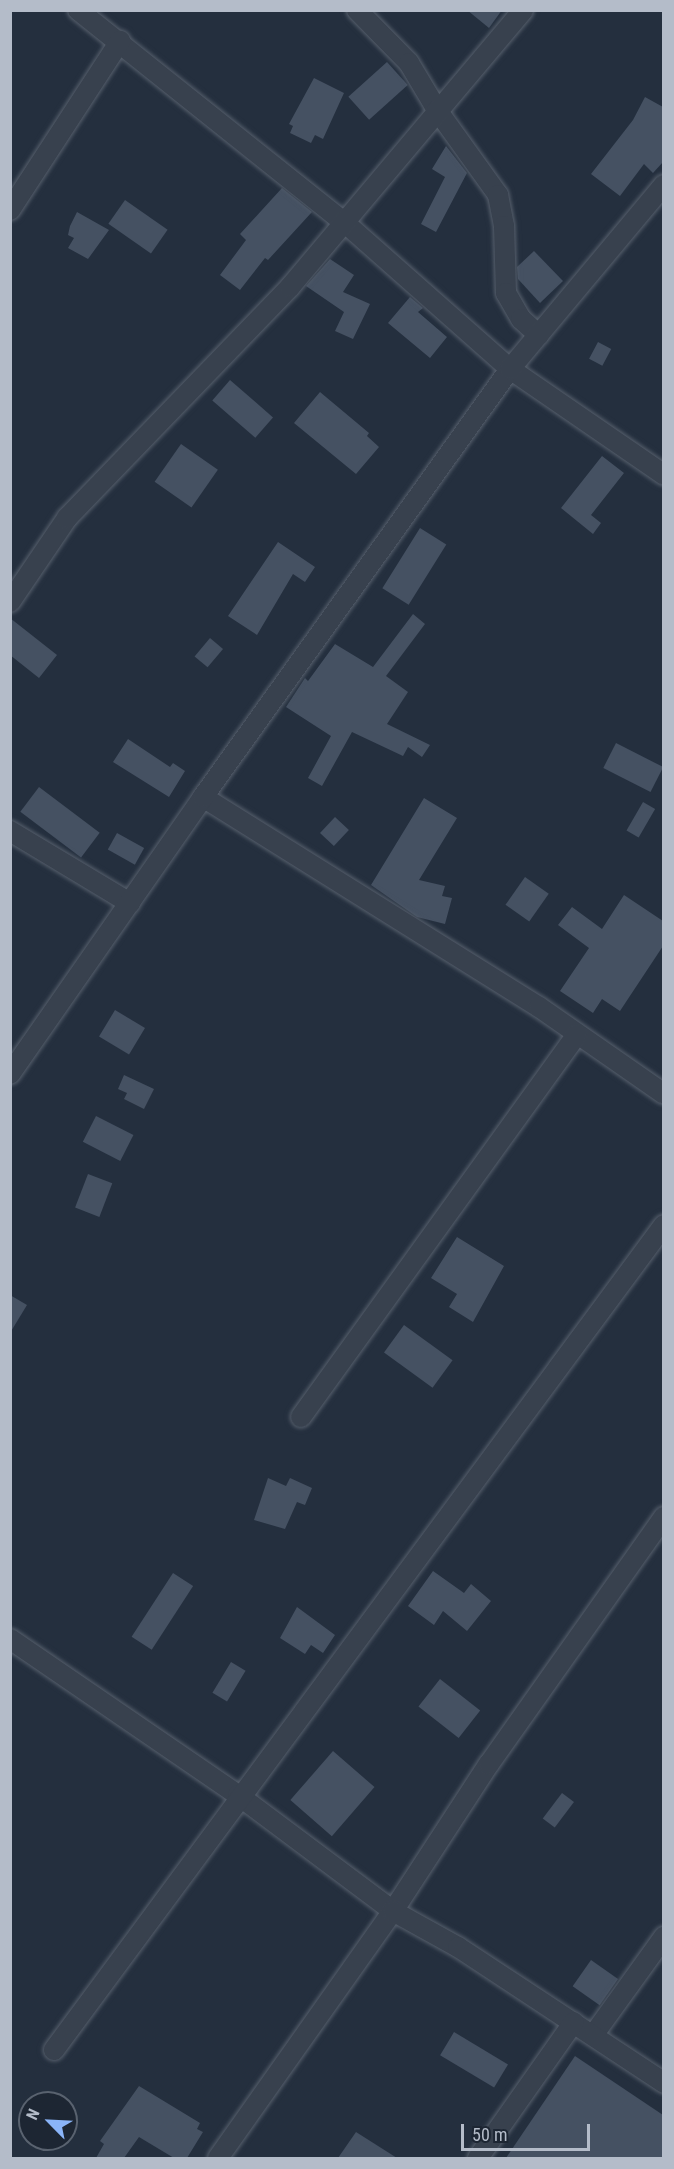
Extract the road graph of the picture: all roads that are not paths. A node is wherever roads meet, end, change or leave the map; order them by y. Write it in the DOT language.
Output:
graph roads {
  1 [pos="78,10"];
  2 [pos="357,10"];
  3 [pos="523,10"];
  4 [pos="120,41"];
  5 [pos="437,110"];
  6 [pos="663,185"];
  7 [pos="10,210"];
  8 [pos="344,222"];
  9 [pos="539,335"];
  10 [pos="510,369"];
  11 [pos="663,475"];
  12 [pos="10,602"];
  13 [pos="203,796"];
  14 [pos="10,831"];
  15 [pos="130,903"];
  16 [pos="578,1034"];
  17 [pos="10,1074"];
  18 [pos="663,1095"];
  19 [pos="663,1225"];
  20 [pos="301,1417"];
  21 [pos="663,1517"];
  22 [pos="10,1639"];
  23 [pos="238,1795"];
  24 [pos="393,1911"];
  25 [pos="663,1937"];
  26 [pos="574,2022"];
  27 [pos="594,2034"];
  28 [pos="54,2050"];
  29 [pos="663,2083"];
  30 [pos="218,2158"];
  31 [pos="478,2158"];
  1 -- 4 [label="street"];
  2 -- 5 [label="street"];
  3 -- 5 [label="street"];
  4 -- 7 [label="street"];
  4 -- 8 [label="street"];
  5 -- 8 [label="street"];
  5 -- 9 [label="street"];
  6 -- 9 [label="street"];
  8 -- 10 [label="street"];
  8 -- 12 [label="street"];
  9 -- 10 [label="street"];
  10 -- 11 [label="street"];
  10 -- 13 [label="street"];
  13 -- 15 [label="street"];
  13 -- 16 [label="street"];
  14 -- 15 [label="street"];
  15 -- 17 [label="street"];
  16 -- 18 [label="street"];
  16 -- 20 [label="street"];
  19 -- 23 [label="street"];
  21 -- 24 [label="street"];
  22 -- 23 [label="street"];
  23 -- 24 [label="street"];
  23 -- 28 [label="street"];
  24 -- 26 [label="street"];
  24 -- 30 [label="street"];
  25 -- 27 [label="street"];
  26 -- 27 [label="street"];
  26 -- 31 [label="street"];
  27 -- 29 [label="street"];
}
